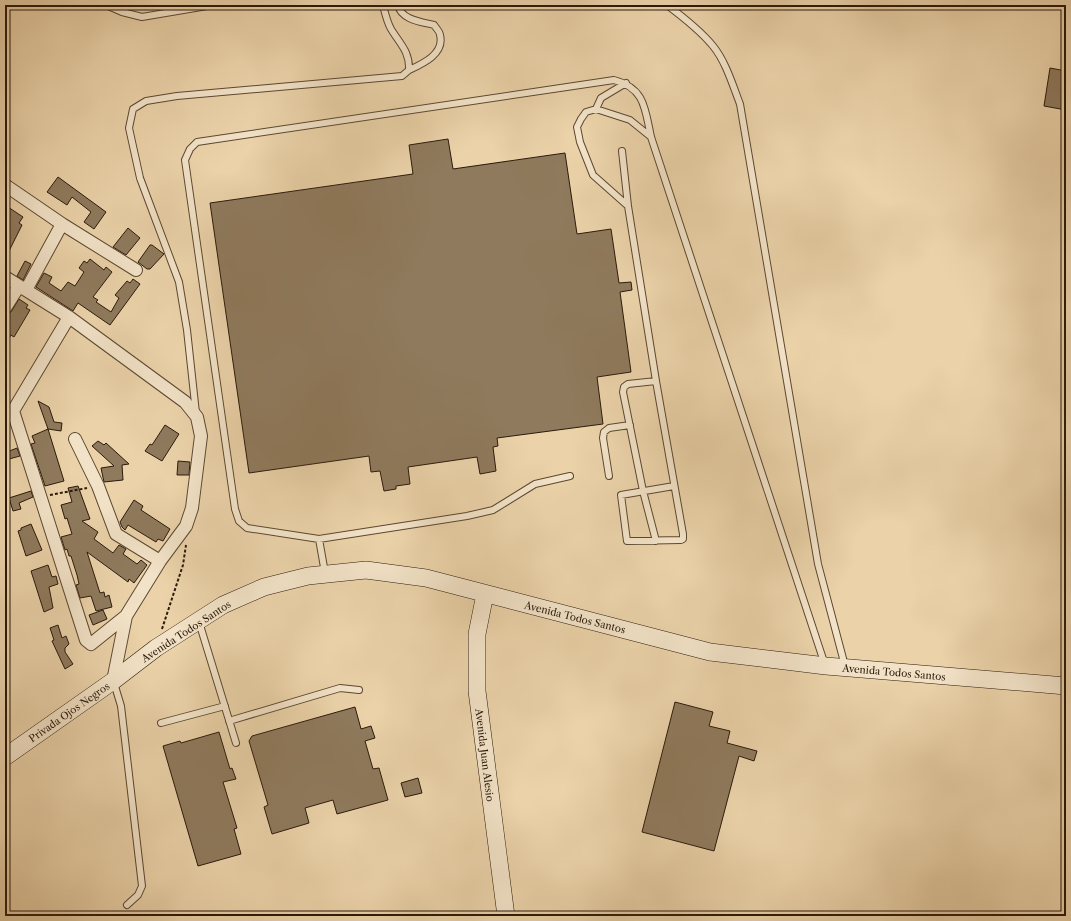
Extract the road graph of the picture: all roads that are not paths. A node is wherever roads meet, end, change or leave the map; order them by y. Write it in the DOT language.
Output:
graph roads {
  1 [pos="106,5"];
  2 [pos="213,5"];
  3 [pos="382,5"];
  4 [pos="398,5"];
  5 [pos="667,5"];
  6 [pos="409,70"];
  7 [pos="626,83"];
  8 [pos="596,109"];
  9 [pos="651,136"];
  10 [pos="622,151"];
  11 [pos="5,185"];
  12 [pos="628,206"];
  13 [pos="62,224"];
  14 [pos="136,270"];
  15 [pos="5,277"];
  16 [pos="22,288"];
  17 [pos="5,308"];
  18 [pos="69,316"];
  19 [pos="656,381"];
  20 [pos="197,417"];
  21 [pos="630,425"];
  22 [pos="75,440"];
  23 [pos="570,476"];
  24 [pos="609,476"];
  25 [pos="674,486"];
  26 [pos="643,491"];
  27 [pos="320,539"];
  28 [pos="656,541"];
  29 [pos="160,561"];
  30 [pos="325,574"];
  31 [pos="484,594"];
  32 [pos="126,616"];
  33 [pos="198,621"];
  34 [pos="826,666"];
  35 [pos="845,668"];
  36 [pos="113,681"];
  37 [pos="1066,686"];
  38 [pos="359,690"];
  39 [pos="224,706"];
  40 [pos="229,721"];
  41 [pos="161,723"];
  42 [pos="236,743"];
  43 [pos="5,757"];
  44 [pos="127,905"];
  45 [pos="506,916"];
  1 -- 2 [label="lane"];
  3 -- 6 [label="lane"];
  4 -- 6 [label="lane"];
  5 -- 35 [label="lane"];
  6 -- 20 [label="lane"];
  7 -- 8 [label="lane"];
  7 -- 9 [label="lane"];
  7 -- 27 [label="lane"];
  8 -- 9 [label="lane"];
  8 -- 12 [label="lane"];
  9 -- 34 [label="lane"];
  10 -- 12 [label="lane"];
  11 -- 13 [label="street"];
  12 -- 19 [label="lane"];
  13 -- 14 [label="street"];
  13 -- 16 [label="street"];
  15 -- 16 [label="street"];
  16 -- 17 [label="street"];
  16 -- 18 [label="street"];
  18 -- 20 [label="street"];
  18 -- 32 [label="street"];
  19 -- 21 [label="lane"];
  19 -- 25 [label="lane"];
  20 -- 29 [label="street"];
  21 -- 24 [label="lane"];
  21 -- 26 [label="lane"];
  22 -- 29 [label="street"];
  23 -- 27 [label="lane"];
  25 -- 26 [label="lane"];
  25 -- 28 [label="lane"];
  26 -- 28 [label="lane"];
  26 -- 28 [label="lane"];
  27 -- 30 [label="lane"];
  29 -- 32 [label="street"];
  30 -- 31 [label="street, Avenida Todos Santos"];
  30 -- 33 [label="street, Avenida Todos Santos"];
  31 -- 34 [label="street, Avenida Todos Santos"];
  31 -- 45 [label="street, Avenida Juan Alesio"];
  32 -- 36 [label="street"];
  33 -- 36 [label="street, Avenida Todos Santos"];
  33 -- 39 [label="lane"];
  34 -- 35 [label="street, Avenida Todos Santos"];
  35 -- 37 [label="street, Avenida Todos Santos"];
  36 -- 43 [label="street, Privada Ojos Negros"];
  36 -- 44 [label="lane"];
  38 -- 40 [label="lane"];
  39 -- 40 [label="lane"];
  39 -- 41 [label="lane"];
  40 -- 42 [label="lane"];
}
